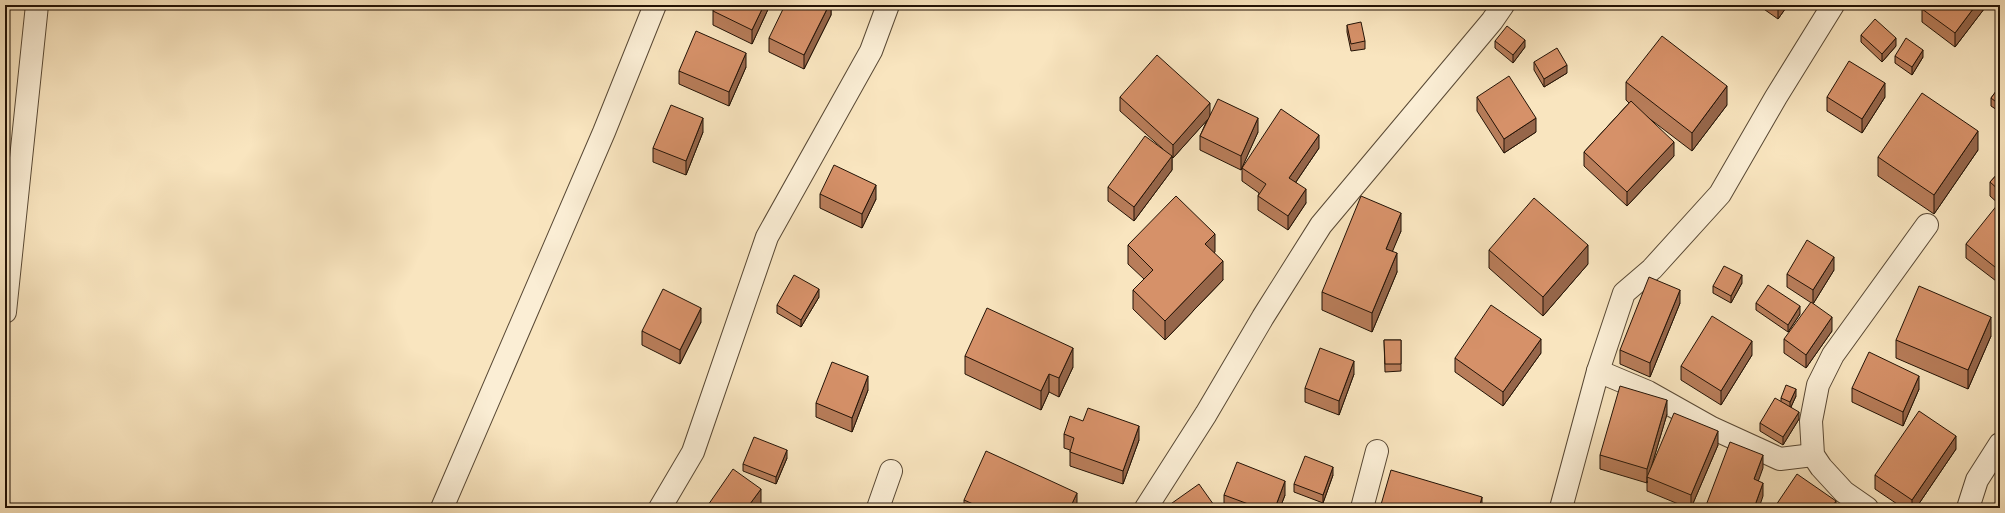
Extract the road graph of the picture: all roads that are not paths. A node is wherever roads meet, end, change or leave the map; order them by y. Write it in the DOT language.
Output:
graph roads {
  1 [pos="37,5"];
  2 [pos="655,5"];
  3 [pos="888,5"];
  4 [pos="1503,5"];
  5 [pos="1833,5"];
  6 [pos="1927,225"];
  7 [pos="5,312"];
  8 [pos="1598,371"];
  9 [pos="2000,444"];
  10 [pos="1377,451"];
  11 [pos="1813,455"];
  12 [pos="891,471"];
  13 [pos="442,508"];
  14 [pos="660,508"];
  15 [pos="878,508"];
  16 [pos="1146,508"];
  17 [pos="1362,508"];
  18 [pos="1561,508"];
  19 [pos="1867,508"];
  20 [pos="1968,508"];
  1 -- 7 [label="street"];
  2 -- 13 [label="street"];
  3 -- 14 [label="street"];
  4 -- 16 [label="street"];
  5 -- 8 [label="street"];
  6 -- 11 [label="street"];
  8 -- 11 [label="street"];
  8 -- 18 [label="street"];
  9 -- 20 [label="street"];
  10 -- 17 [label="street"];
  11 -- 19 [label="street"];
  12 -- 15 [label="street"];
}
